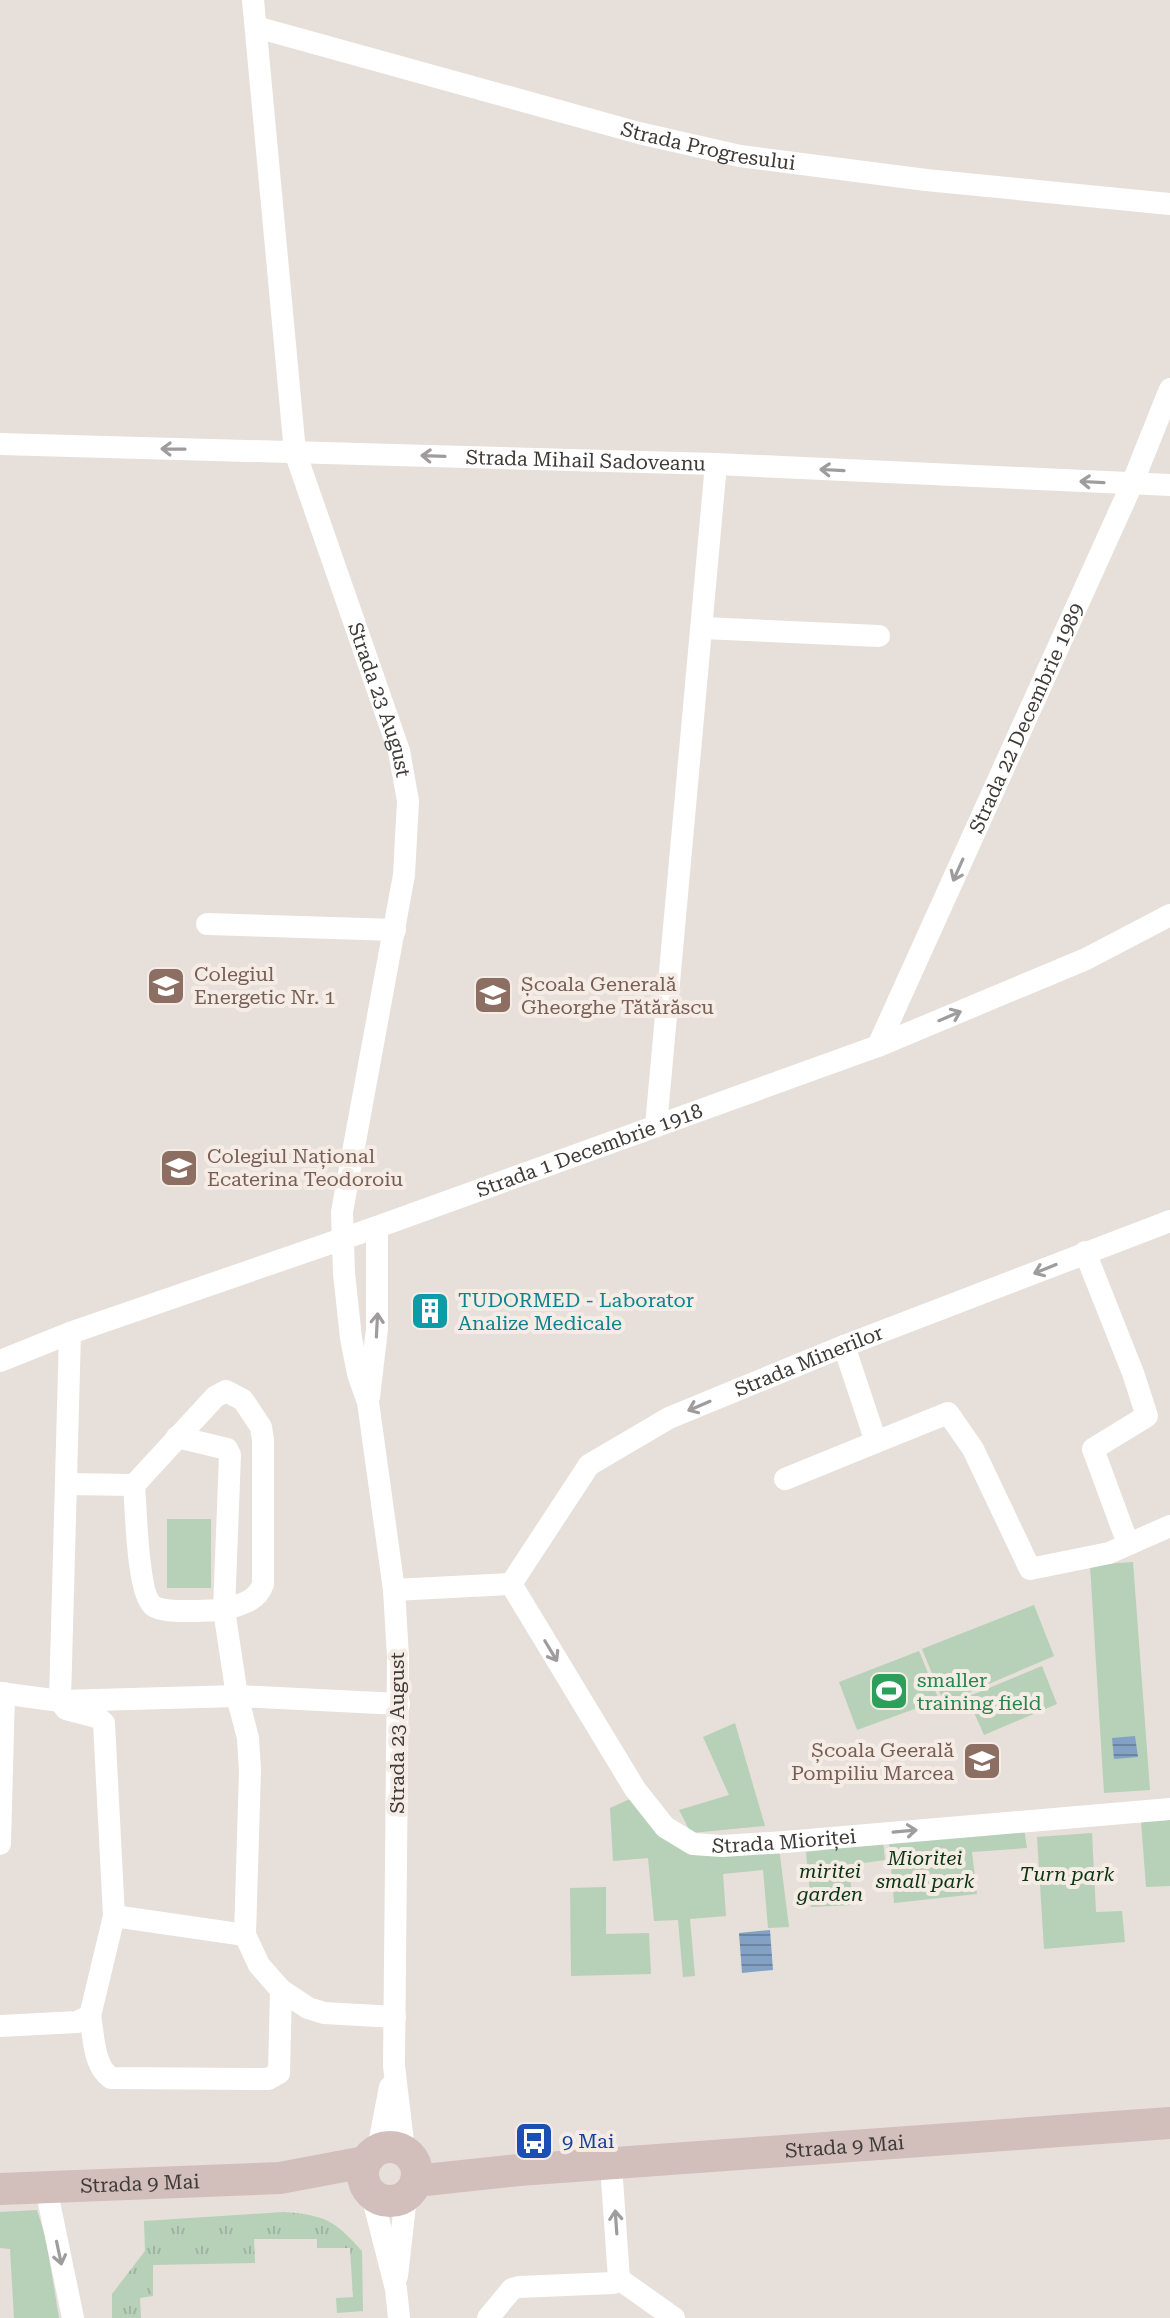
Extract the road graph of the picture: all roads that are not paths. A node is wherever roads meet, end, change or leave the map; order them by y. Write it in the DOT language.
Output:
graph roads {
  1 [pos="253,0"];
  2 [pos="256,27"];
  3 [pos="1170,204"];
  4 [pos="1170,389"];
  5 [pos="0,444"];
  6 [pos="295,452"];
  7 [pos="716,464"];
  8 [pos="1132,484"];
  9 [pos="1170,485"];
  10 [pos="703,628"];
  11 [pos="879,636"];
  12 [pos="1170,915"];
  13 [pos="207,924"];
  14 [pos="395,930"];
  15 [pos="878,1046"];
  16 [pos="656,1126"];
  17 [pos="1170,1221"];
  18 [pos="377,1227"];
  19 [pos="342,1239"];
  20 [pos="1085,1252"];
  21 [pos="70,1333"];
  22 [pos="844,1346"];
  23 [pos="0,1361"];
  24 [pos="368,1402"];
  25 [pos="177,1437"];
  26 [pos="876,1442"];
  27 [pos="785,1479"];
  28 [pos="66,1484"];
  29 [pos="134,1485"];
  30 [pos="1170,1526"];
  31 [pos="1128,1544"];
  32 [pos="511,1584"];
  33 [pos="394,1590"];
  34 [pos="224,1610"];
  35 [pos="2,1693"];
  36 [pos="237,1696"];
  37 [pos="60,1701"];
  38 [pos="399,1704"];
  39 [pos="1170,1809"];
  40 [pos="0,1844"];
  41 [pos="114,1916"];
  42 [pos="245,1935"];
  43 [pos="281,1990"];
  44 [pos="90,2016"];
  45 [pos="395,2017"];
  46 [pos="0,2026"];
  47 [pos="1170,2123"];
  48 [pos="611,2165"];
  49 [pos="390,2172"];
  50 [pos="46,2188"];
  51 [pos="0,2189"];
  52 [pos="619,2279"];
  53 [pos="396,2289"];
  54 [pos="73,2318"];
  55 [pos="399,2318"];
  56 [pos="488,2318"];
  57 [pos="674,2318"];
  1 -- 2 [label="street, Strada 23 August"];
  2 -- 3 [label="street, Strada Progresului"];
  2 -- 6 [label="street, Strada 23 August"];
  4 -- 8 [label="street, Strada 22 Decembrie 1989"];
  6 -- 5 [label="street, Strada Mihail Sadoveanu, one-way"];
  7 -- 6 [label="street, Strada Mihail Sadoveanu, one-way"];
  6 -- 14 [label="street, Strada 23 August"];
  8 -- 7 [label="street, Strada Mihail Sadoveanu, one-way"];
  7 -- 10 [label="street"];
  8 -- 9 [label="street, Strada Mihail Sadoveanu"];
  8 -- 15 [label="street, Strada 22 Decembrie 1989, one-way"];
  10 -- 11 [label="street"];
  10 -- 16 [label="street"];
  15 -- 12 [label="street, Strada 1 Decembrie 1918, one-way"];
  13 -- 14 [label="street"];
  14 -- 19 [label="street, Strada 23 August"];
  15 -- 16 [label="street, Strada 1 Decembrie 1918"];
  16 -- 18 [label="street, Strada 1 Decembrie 1918"];
  17 -- 20 [label="street, Strada Minerilor"];
  18 -- 19 [label="street, Strada 1 Decembrie 1918"];
  24 -- 18 [label="street, Strada 23 August, one-way"];
  19 -- 21 [label="street, Strada 1 Decembrie 1918"];
  19 -- 24 [label="street, Strada 23 August"];
  20 -- 22 [label="street, Strada Minerilor, one-way"];
  20 -- 31 [label="street"];
  21 -- 23 [label="street, Strada 1 Decembrie 1918"];
  21 -- 28 [label="street"];
  22 -- 26 [label="street"];
  22 -- 32 [label="street, Strada Minerilor, one-way"];
  24 -- 33 [label="street, Strada 23 August"];
  25 -- 29 [label="street"];
  25 -- 34 [label="street"];
  25 -- 34 [label="street"];
  26 -- 27 [label="street"];
  26 -- 31 [label="street"];
  28 -- 29 [label="street"];
  28 -- 37 [label="street"];
  29 -- 34 [label="street"];
  30 -- 31 [label="street"];
  32 -- 33 [label="street"];
  32 -- 39 [label="street, Strada Mioriței, one-way"];
  33 -- 38 [label="street, Strada 23 August"];
  34 -- 36 [label="street"];
  35 -- 37 [label="street"];
  35 -- 40 [label="street"];
  36 -- 37 [label="street"];
  36 -- 38 [label="street"];
  36 -- 42 [label="street"];
  37 -- 41 [label="street"];
  38 -- 45 [label="street, Strada 23 August"];
  41 -- 42 [label="street"];
  41 -- 44 [label="street"];
  42 -- 43 [label="street"];
  43 -- 44 [label="street"];
  43 -- 45 [label="street"];
  44 -- 46 [label="street"];
  45 -- 49 [label="street, Strada 23 August"];
  47 -- 48 [label="main road, Strada 9 Mai"];
  48 -- 49 [label="main road, Strada 9 Mai"];
  52 -- 48 [label="street, one-way"];
  49 -- 50 [label="main road, Strada 9 Mai"];
  49 -- 53 [label="street, Strada 23 August"];
  49 -- 53 [label="street, Strada 23 August"];
  50 -- 51 [label="main road, Strada 9 Mai"];
  50 -- 54 [label="street, one-way"];
  52 -- 56 [label="street"];
  52 -- 57 [label="street"];
  53 -- 55 [label="street, Strada 23 August"];
}
